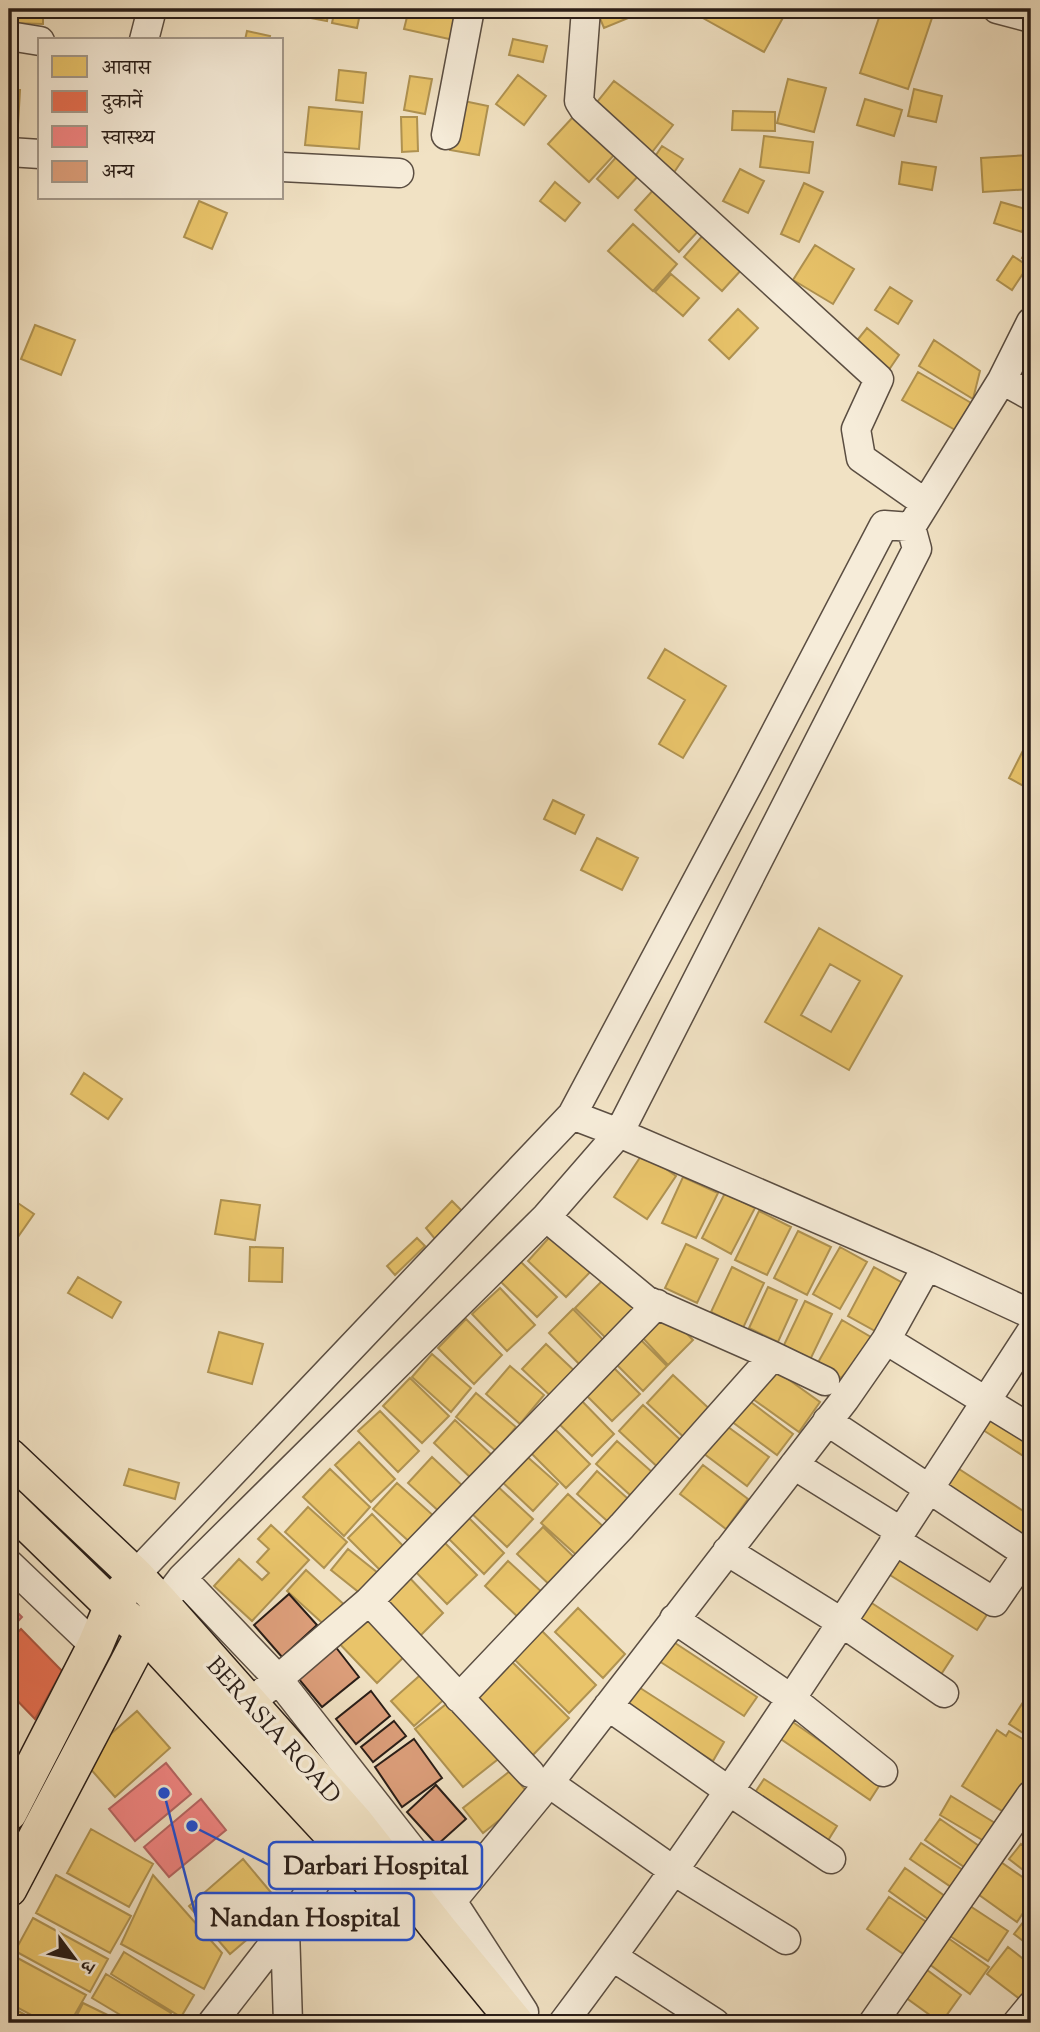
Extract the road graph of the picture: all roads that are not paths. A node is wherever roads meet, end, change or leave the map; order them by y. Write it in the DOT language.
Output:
graph roads {
  1 [pos="152,9"];
  2 [pos="470,9"];
  3 [pos="586,9"];
  4 [pos="997,9"];
  5 [pos="1031,18"];
  6 [pos="9,36"];
  7 [pos="145,38"];
  8 [pos="38,41"];
  9 [pos="446,135"];
  10 [pos="9,152"];
  11 [pos="38,154"];
  12 [pos="284,167"];
  13 [pos="399,173"];
  14 [pos="1031,321"];
  15 [pos="1002,380"];
  16 [pos="1031,396"];
  17 [pos="925,503"];
  18 [pos="911,527"];
  19 [pos="572,1115"];
  20 [pos="619,1133"];
  21 [pos="546,1217"];
  22 [pos="927,1266"];
  23 [pos="657,1304"];
  24 [pos="1031,1314"];
  25 [pos="1031,1332"];
  26 [pos="886,1340"];
  27 [pos="773,1356"];
  28 [pos="825,1381"];
  29 [pos="986,1401"];
  30 [pos="827,1421"];
  31 [pos="1031,1429"];
  32 [pos="9,1457"];
  33 [pos="794,1465"];
  34 [pos="929,1488"];
  35 [pos="9,1506"];
  36 [pos="897,1536"];
  37 [pos="727,1551"];
  38 [pos="9,1564"];
  39 [pos="135,1575"];
  40 [pos="369,1601"];
  41 [pos="163,1605"];
  42 [pos="112,1606"];
  43 [pos="674,1619"];
  44 [pos="841,1622"];
  45 [pos="95,1646"];
  46 [pos="278,1679"];
  47 [pos="944,1693"];
  48 [pos="459,1698"];
  49 [pos="792,1699"];
  50 [pos="608,1706"];
  51 [pos="239,1713"];
  52 [pos="883,1772"];
  53 [pos="540,1778"];
  54 [pos="729,1791"];
  55 [pos="1031,1795"];
  56 [pos="9,1813"];
  57 [pos="348,1833"];
  58 [pos="831,1859"];
  59 [pos="674,1871"];
  60 [pos="9,1889"];
  61 [pos="452,1901"];
  62 [pos="285,1929"];
  63 [pos="786,1940"];
  64 [pos="613,1957"];
  65 [pos="1031,2006"];
  66 [pos="212,2023"];
  67 [pos="288,2023"];
  68 [pos="487,2023"];
  69 [pos="516,2023"];
  70 [pos="532,2023"];
  71 [pos="563,2023"];
  72 [pos="715,2023"];
  73 [pos="873,2023"];
  74 [pos="1017,2023"];
  1 -- 7 [label="street"];
  2 -- 9 [label="street"];
  3 -- 17 [label="street"];
  4 -- 5 [label="street"];
  6 -- 8 [label="street"];
  10 -- 11 [label="street"];
  12 -- 13 [label="street"];
  14 -- 15 [label="street"];
  15 -- 16 [label="street"];
  15 -- 17 [label="street"];
  17 -- 18 [label="street"];
  18 -- 19 [label="street"];
  18 -- 20 [label="street"];
  19 -- 20 [label="street"];
  19 -- 39 [label="street"];
  20 -- 21 [label="street"];
  20 -- 22 [label="street"];
  21 -- 23 [label="street"];
  21 -- 41 [label="street"];
  22 -- 24 [label="street"];
  22 -- 26 [label="street"];
  23 -- 27 [label="street"];
  23 -- 40 [label="street"];
  25 -- 29 [label="street"];
  26 -- 29 [label="street"];
  26 -- 30 [label="street"];
  27 -- 28 [label="street"];
  27 -- 48 [label="street"];
  29 -- 31 [label="street"];
  29 -- 34 [label="street"];
  30 -- 33 [label="street"];
  30 -- 34 [label="street"];
  32 -- 39 [label="main road, BERASIA ROAD"];
  33 -- 36 [label="street"];
  33 -- 37 [label="street"];
  34 -- 36 [label="street"];
  34 -- 36 [label="street"];
  35 -- 42 [label="main road, BERASIA ROAD"];
  36 -- 44 [label="street"];
  37 -- 43 [label="street"];
  37 -- 44 [label="street"];
  38 -- 45 [label="street"];
  39 -- 41 [label="main road, BERASIA ROAD"];
  39 -- 42 [label="main road"];
  40 -- 46 [label="street"];
  40 -- 48 [label="street"];
  41 -- 42 [label="main road, BERASIA ROAD"];
  41 -- 46 [label="street"];
  41 -- 51 [label="main road, BERASIA ROAD"];
  41 -- 60 [label="main road"];
  42 -- 45 [label="main road"];
  43 -- 49 [label="street"];
  43 -- 50 [label="street"];
  44 -- 47 [label="street"];
  44 -- 49 [label="street"];
  45 -- 56 [label="main road"];
  46 -- 51 [label="street"];
  46 -- 61 [label="street"];
  48 -- 53 [label="street"];
  49 -- 52 [label="street"];
  49 -- 54 [label="street"];
  50 -- 53 [label="street"];
  50 -- 54 [label="street"];
  51 -- 57 [label="main road, BERASIA ROAD"];
  53 -- 59 [label="street"];
  53 -- 61 [label="street"];
  54 -- 58 [label="street"];
  54 -- 59 [label="street"];
  55 -- 73 [label="street"];
  57 -- 62 [label="street"];
  57 -- 68 [label="main road, BERASIA ROAD"];
  57 -- 69 [label="main road, BERASIA ROAD"];
  59 -- 63 [label="street"];
  59 -- 64 [label="street"];
  61 -- 70 [label="street"];
  62 -- 66 [label="street"];
  62 -- 67 [label="street"];
  64 -- 71 [label="street"];
  64 -- 72 [label="street"];
  65 -- 74 [label="street"];
}
